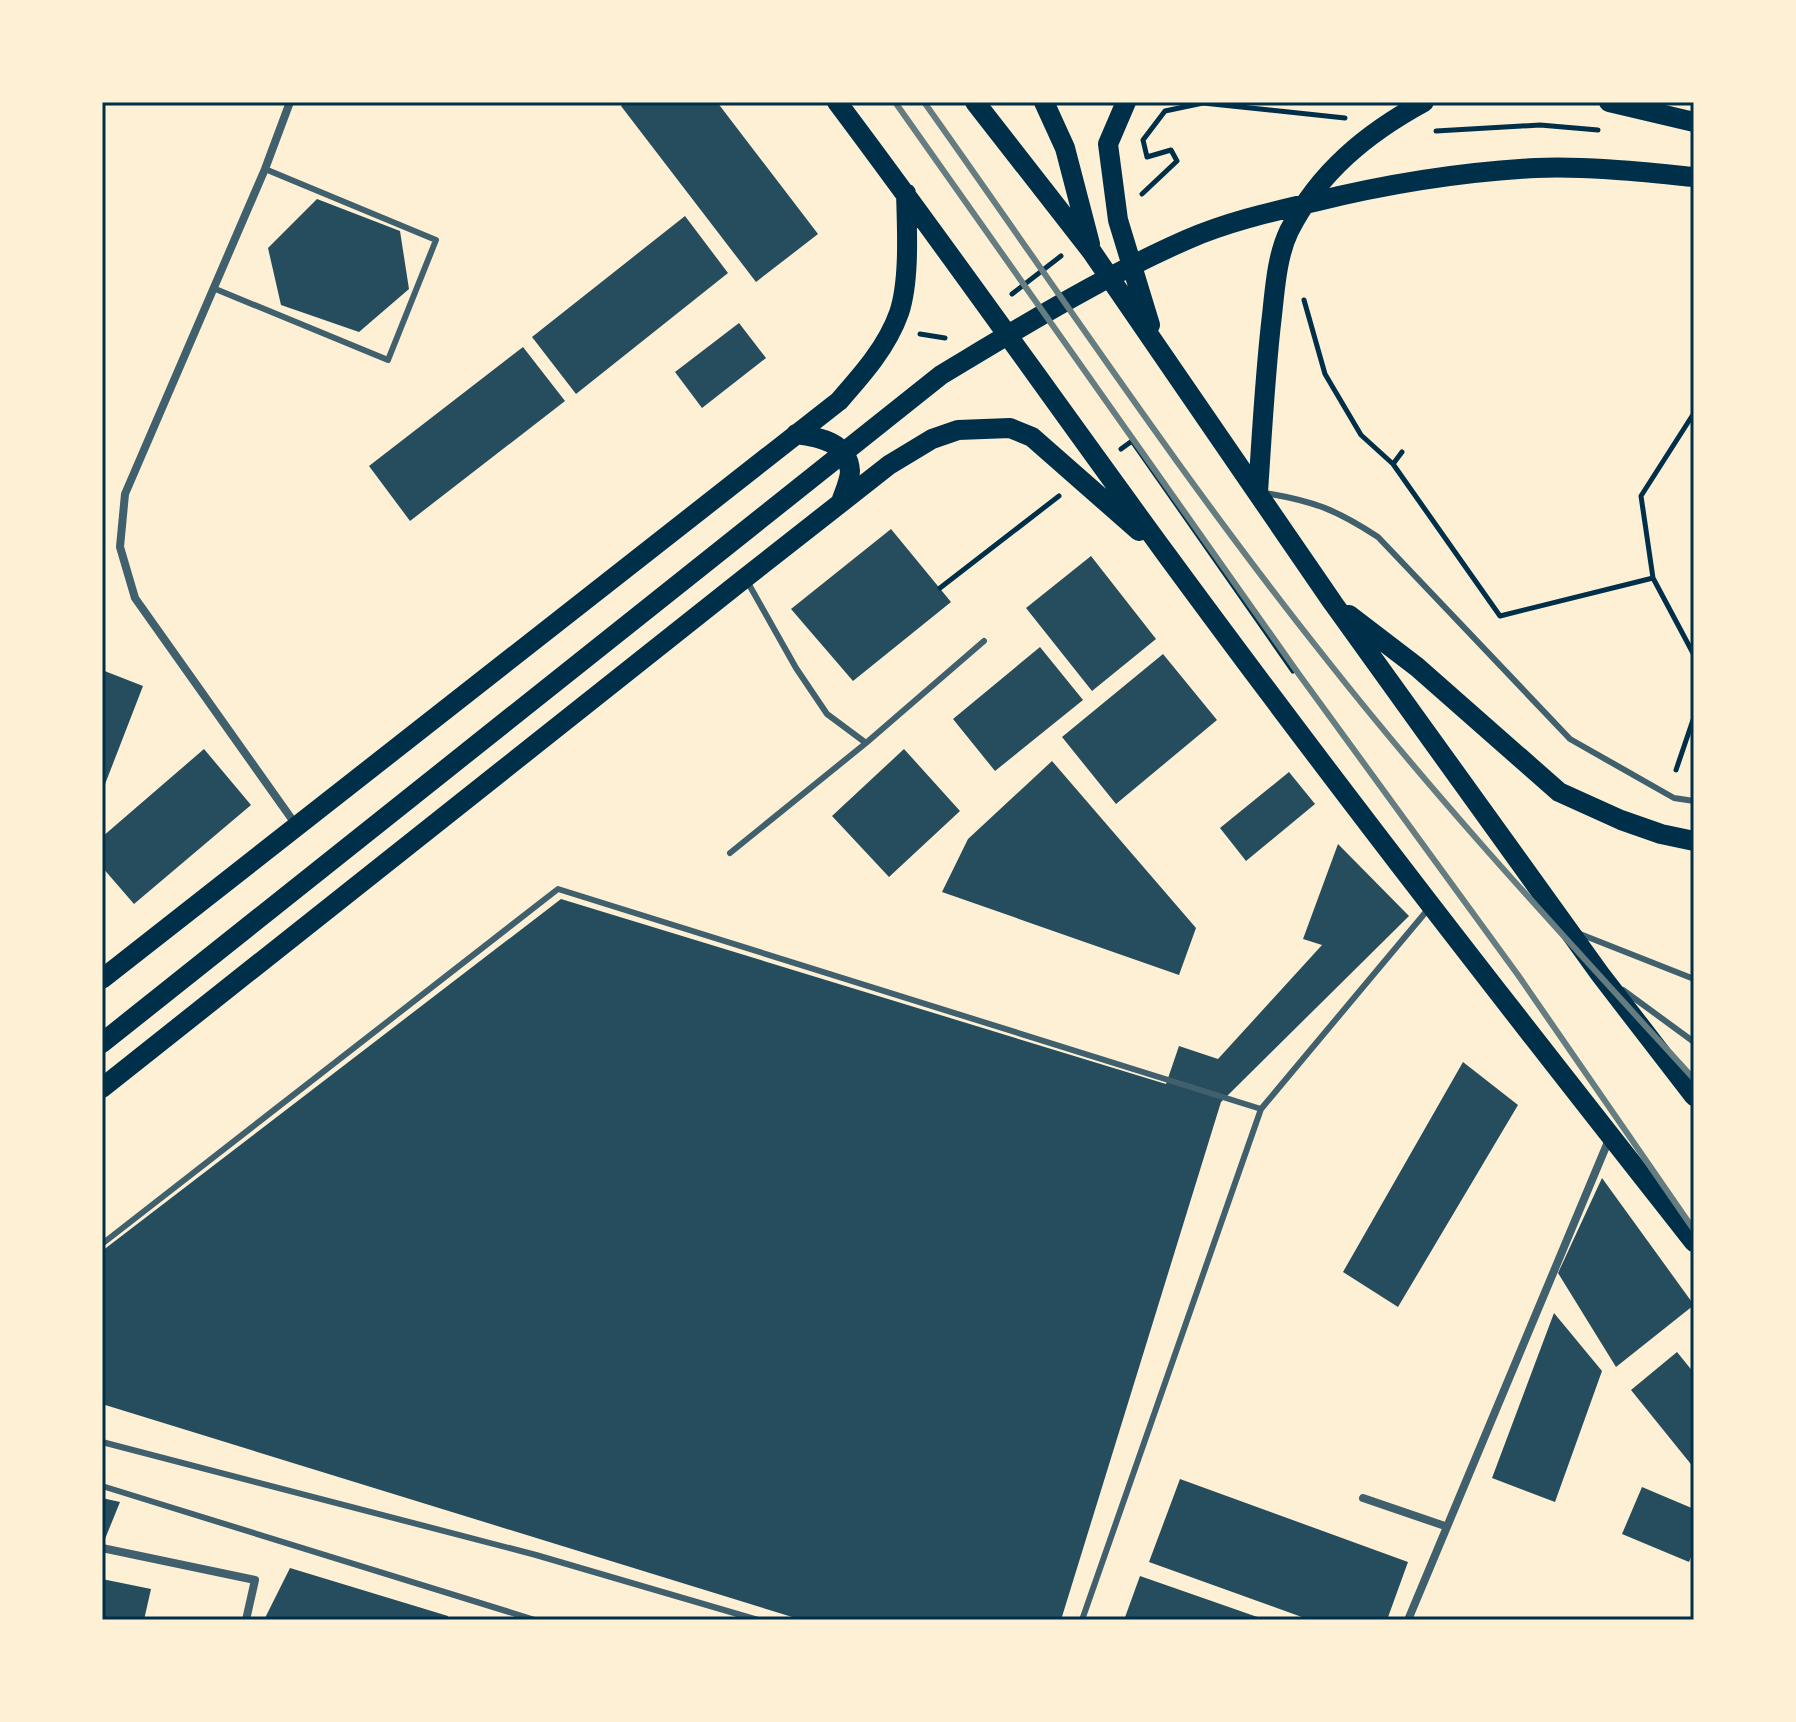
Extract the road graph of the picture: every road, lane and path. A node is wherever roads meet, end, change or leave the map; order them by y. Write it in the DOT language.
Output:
graph roads {
  1 [pos="290,102"];
  2 [pos="837,102"];
  3 [pos="975,102"];
  4 [pos="1044,102"];
  5 [pos="1126,102"];
  6 [pos="1424,102"];
  7 [pos="1609,102"];
  8 [pos="1694,122"];
  9 [pos="1386,123"];
  10 [pos="1442,129"];
  11 [pos="1610,131"];
  12 [pos="1430,133"];
  13 [pos="265,169"];
  14 [pos="1694,177"];
  15 [pos="906,193"];
  16 [pos="1138,197"];
  17 [pos="1092,252"];
  18 [pos="1064,254"];
  19 [pos="213,288"];
  20 [pos="1301,291"];
  21 [pos="1002,302"];
  22 [pos="907,331"];
  23 [pos="952,340"];
  24 [pos="1156,342"];
  25 [pos="1694,413"];
  26 [pos="796,434"];
  27 [pos="1402,452"];
  28 [pos="1393,464"];
  29 [pos="1258,492"];
  30 [pos="841,502"];
  31 [pos="1167,554"];
  32 [pos="745,578"];
  33 [pos="1653,578"];
  34 [pos="1333,603"];
  35 [pos="984,641"];
  36 [pos="1694,655"];
  37 [pos="1694,717"];
  38 [pos="866,743"];
  39 [pos="1676,770"];
  40 [pos="1694,801"];
  41 [pos="297,826"];
  42 [pos="1694,841"];
  43 [pos="730,853"];
  44 [pos="1431,905"];
  45 [pos="1569,929"];
  46 [pos="1600,974"];
  47 [pos="102,979"];
  48 [pos="1694,979"];
  49 [pos="1694,1042"];
  50 [pos="102,1043"];
  51 [pos="102,1088"];
  52 [pos="1694,1096"];
  53 [pos="1261,1109"];
  54 [pos="1610,1136"];
  55 [pos="1694,1242"];
  56 [pos="102,1244"];
  57 [pos="102,1442"];
  58 [pos="102,1486"];
  59 [pos="1363,1498"];
  60 [pos="1445,1526"];
  61 [pos="102,1548"];
  62 [pos="246,1620"];
  63 [pos="535,1620"];
  64 [pos="758,1620"];
  65 [pos="1082,1620"];
  66 [pos="1408,1620"];
  1 -- 13 [label="street"];
  2 -- 15 [label="main road"];
  3 -- 17 [label="main road"];
  4 -- 17 [label="main road"];
  5 -- 24 [label="main road"];
  6 -- 9 [label="main road"];
  7 -- 8 [label="main road"];
  9 -- 10 [label="path"];
  9 -- 16 [label="path"];
  9 -- 29 [label="main road"];
  10 -- 11 [label="path"];
  10 -- 12 [label="path"];
  13 -- 19 [label="street"];
  13 -- 19 [label="lane"];
  14 -- 50 [label="main road"];
  15 -- 26 [label="main road"];
  15 -- 31 [label="main road"];
  17 -- 24 [label="main road"];
  18 -- 21 [label="path"];
  19 -- 41 [label="street"];
  20 -- 28 [label="path"];
  22 -- 23 [label="path"];
  24 -- 29 [label="main road"];
  25 -- 33 [label="path"];
  26 -- 30 [label="main road"];
  26 -- 41 [label="main road"];
  27 -- 28 [label="path"];
  28 -- 33 [label="path"];
  29 -- 34 [label="main road"];
  29 -- 40 [label="lane"];
  30 -- 31 [label="main road"];
  30 -- 32 [label="main road"];
  31 -- 44 [label="main road"];
  32 -- 38 [label="lane"];
  32 -- 51 [label="main road"];
  33 -- 36 [label="path"];
  34 -- 42 [label="main road"];
  34 -- 45 [label="main road"];
  35 -- 38 [label="lane"];
  37 -- 39 [label="path"];
  38 -- 43 [label="lane"];
  41 -- 47 [label="main road"];
  44 -- 53 [label="lane"];
  44 -- 54 [label="main road"];
  45 -- 46 [label="main road"];
  45 -- 48 [label="lane"];
  46 -- 49 [label="lane"];
  46 -- 52 [label="main road"];
  53 -- 56 [label="lane"];
  53 -- 65 [label="lane"];
  54 -- 55 [label="main road"];
  54 -- 60 [label="street"];
  57 -- 64 [label="lane"];
  58 -- 63 [label="lane"];
  59 -- 60 [label="street"];
  60 -- 66 [label="street"];
  61 -- 62 [label="street"];
}
